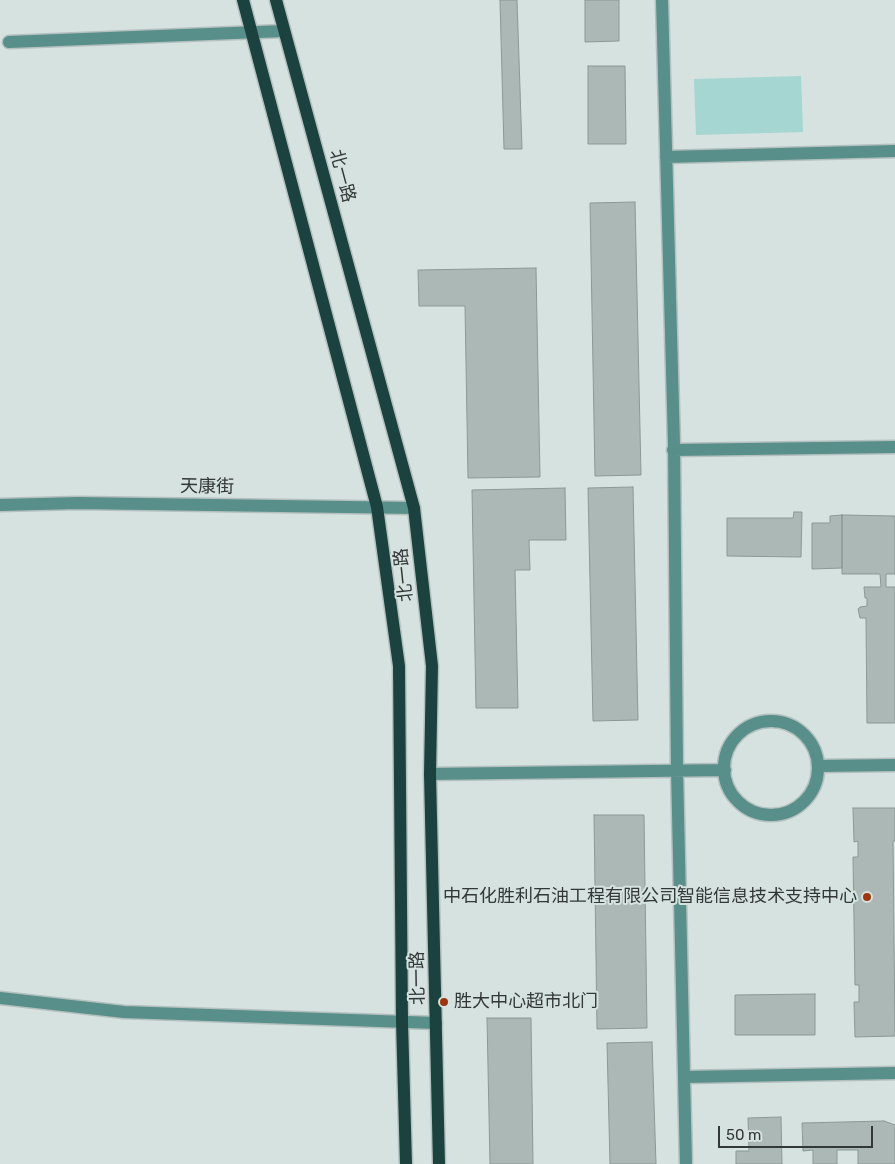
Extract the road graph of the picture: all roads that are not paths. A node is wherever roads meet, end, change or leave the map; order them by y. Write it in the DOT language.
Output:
graph roads {
  1 [pos="243,0"];
  2 [pos="276,0"];
  3 [pos="662,0"];
  4 [pos="284,31"];
  5 [pos="252,32"];
  6 [pos="9,42"];
  7 [pos="895,151"];
  8 [pos="666,157"];
  9 [pos="895,447"];
  10 [pos="673,450"];
  11 [pos="0,505"];
  12 [pos="377,507"];
  13 [pos="414,508"];
  14 [pos="895,765"];
  15 [pos="818,766"];
  16 [pos="677,769"];
  17 [pos="725,770"];
  18 [pos="430,774"];
  19 [pos="0,998"];
  20 [pos="402,1022"];
  21 [pos="436,1023"];
  22 [pos="895,1074"];
  23 [pos="685,1077"];
  24 [pos="406,1164"];
  25 [pos="439,1164"];
  26 [pos="686,1164"];
  1 -- 5 [label="main road, 北一路"];
  2 -- 4 [label="main road, 北一路"];
  3 -- 8 [label="street"];
  4 -- 5 [label="street"];
  4 -- 13 [label="main road, 北一路"];
  5 -- 6 [label="street"];
  5 -- 12 [label="main road, 北一路"];
  7 -- 8 [label="street"];
  8 -- 10 [label="street"];
  9 -- 10 [label="street"];
  10 -- 16 [label="street"];
  11 -- 12 [label="street, 天康街"];
  12 -- 13 [label="street, 天康街"];
  12 -- 20 [label="main road, 北一路"];
  13 -- 18 [label="main road, 北一路"];
  14 -- 15 [label="street"];
  15 -- 17 [label="street"];
  15 -- 17 [label="street"];
  16 -- 17 [label="street"];
  16 -- 18 [label="street"];
  16 -- 23 [label="street"];
  18 -- 21 [label="main road, 北一路"];
  19 -- 20 [label="street"];
  20 -- 21 [label="street"];
  20 -- 24 [label="main road, 北一路"];
  21 -- 25 [label="main road, 北一路"];
  22 -- 23 [label="street"];
  23 -- 26 [label="street"];
}
